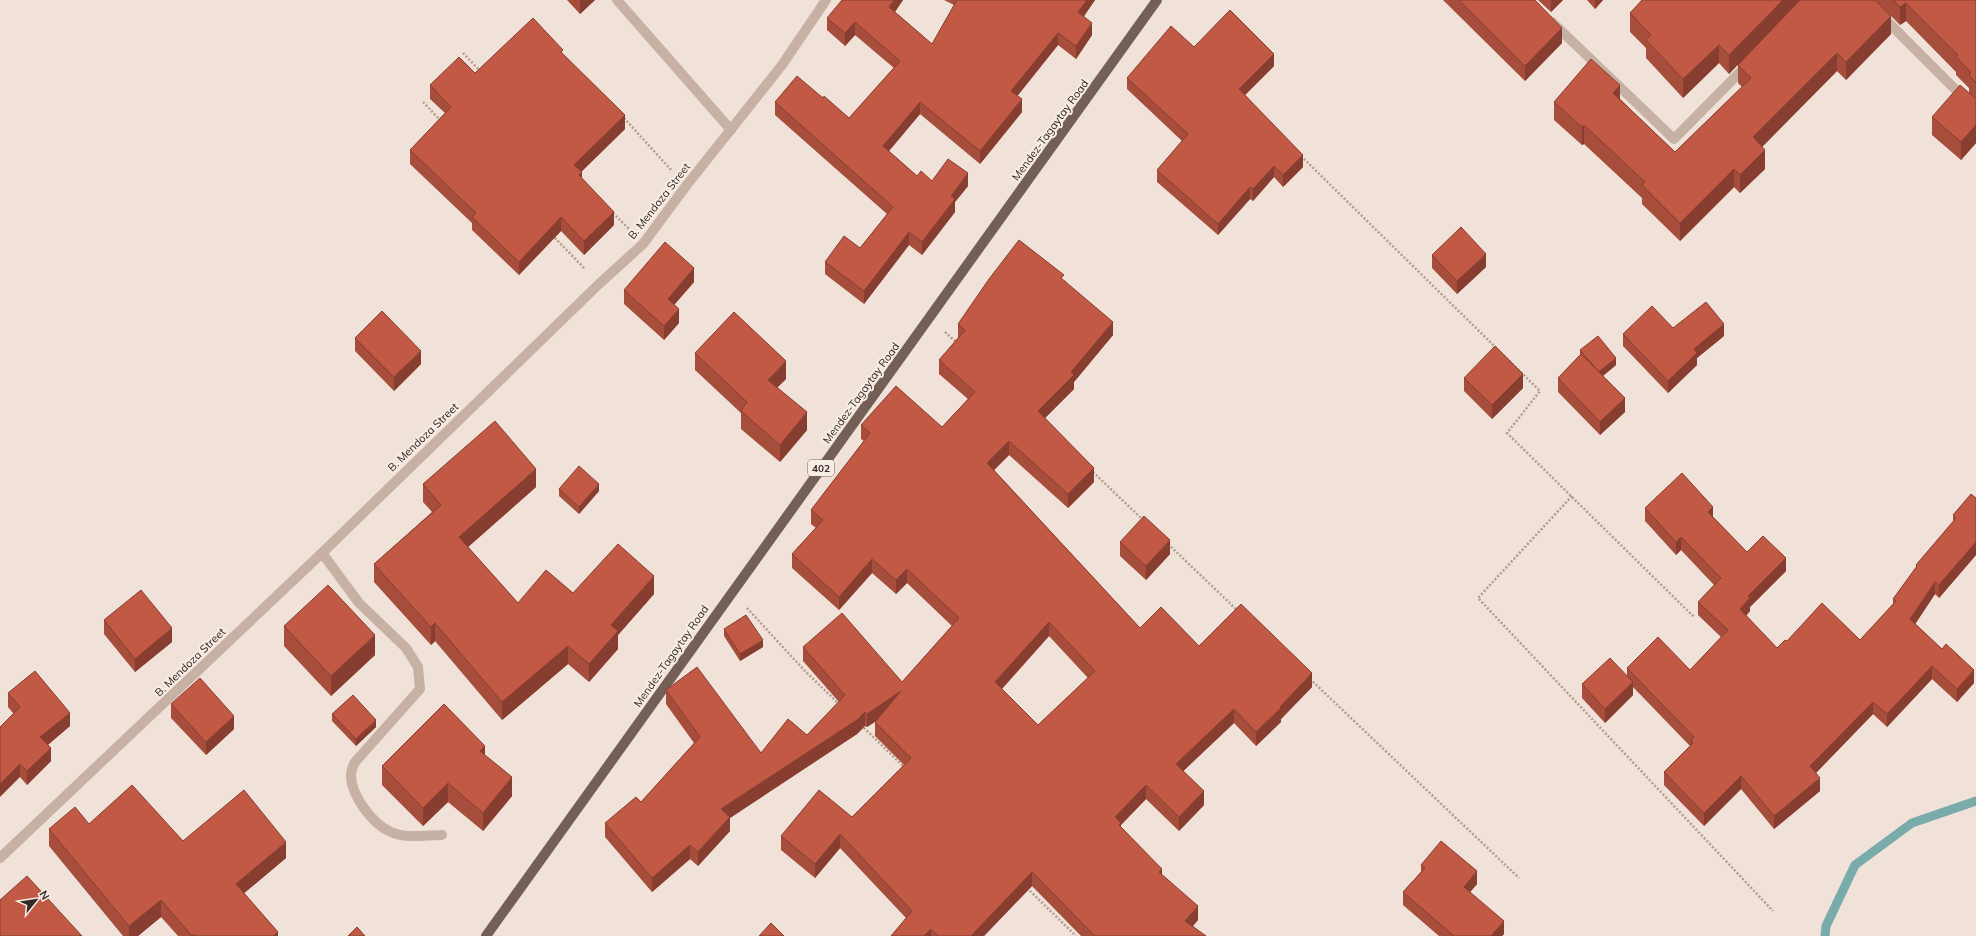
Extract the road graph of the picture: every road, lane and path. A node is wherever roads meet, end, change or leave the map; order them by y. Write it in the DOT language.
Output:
graph roads {
  1 [pos="617,0"];
  2 [pos="826,0"];
  3 [pos="1157,0"];
  4 [pos="1866,0"];
  5 [pos="1546,16"];
  6 [pos="463,53"];
  7 [pos="1756,56"];
  8 [pos="485,76"];
  9 [pos="422,102"];
  10 [pos="1976,110"];
  11 [pos="622,116"];
  12 [pos="445,125"];
  13 [pos="731,130"];
  14 [pos="1297,153"];
  15 [pos="686,186"];
  16 [pos="610,210"];
  17 [pos="550,233"];
  18 [pos="643,244"];
  19 [pos="599,284"];
  20 [pos="930,318"];
  21 [pos="959,345"];
  22 [pos="1092,472"];
  23 [pos="1572,496"];
  24 [pos="1144,521"];
  25 [pos="1167,543"];
  26 [pos="322,553"];
  27 [pos="732,591"];
  28 [pos="1242,614"];
  29 [pos="1694,617"];
  30 [pos="1306,675"];
  31 [pos="844,709"];
  32 [pos="855,720"];
  33 [pos="906,770"];
  34 [pos="442,834"];
  35 [pos="0,858"];
  36 [pos="1519,878"];
  37 [pos="1025,886"];
  38 [pos="1773,911"];
  39 [pos="486,936"];
  40 [pos="1076,936"];
  1 -- 13 [label="street"];
  2 -- 13 [label="street, B. Mendoza Street"];
  3 -- 20 [label="main road, Mendez-Tagaytay Road / 402"];
  4 -- 10 [label="street"];
  5 -- 7 [label="street"];
  6 -- 8 [label="path"];
  9 -- 12 [label="path"];
  11 -- 15 [label="path"];
  13 -- 15 [label="street, B. Mendoza Street"];
  14 -- 23 [label="path"];
  15 -- 18 [label="street, B. Mendoza Street"];
  16 -- 18 [label="path"];
  17 -- 19 [label="path"];
  18 -- 19 [label="street, B. Mendoza Street"];
  19 -- 26 [label="street, B. Mendoza Street"];
  20 -- 21 [label="path"];
  20 -- 27 [label="main road, Mendez-Tagaytay Road / 402"];
  22 -- 24 [label="path"];
  23 -- 29 [label="path"];
  23 -- 38 [label="path"];
  25 -- 28 [label="path"];
  26 -- 34 [label="street"];
  26 -- 35 [label="street, B. Mendoza Street"];
  27 -- 31 [label="path"];
  27 -- 39 [label="main road, Mendez-Tagaytay Road / 402"];
  30 -- 36 [label="path"];
  32 -- 33 [label="path"];
  37 -- 40 [label="path"];
}
